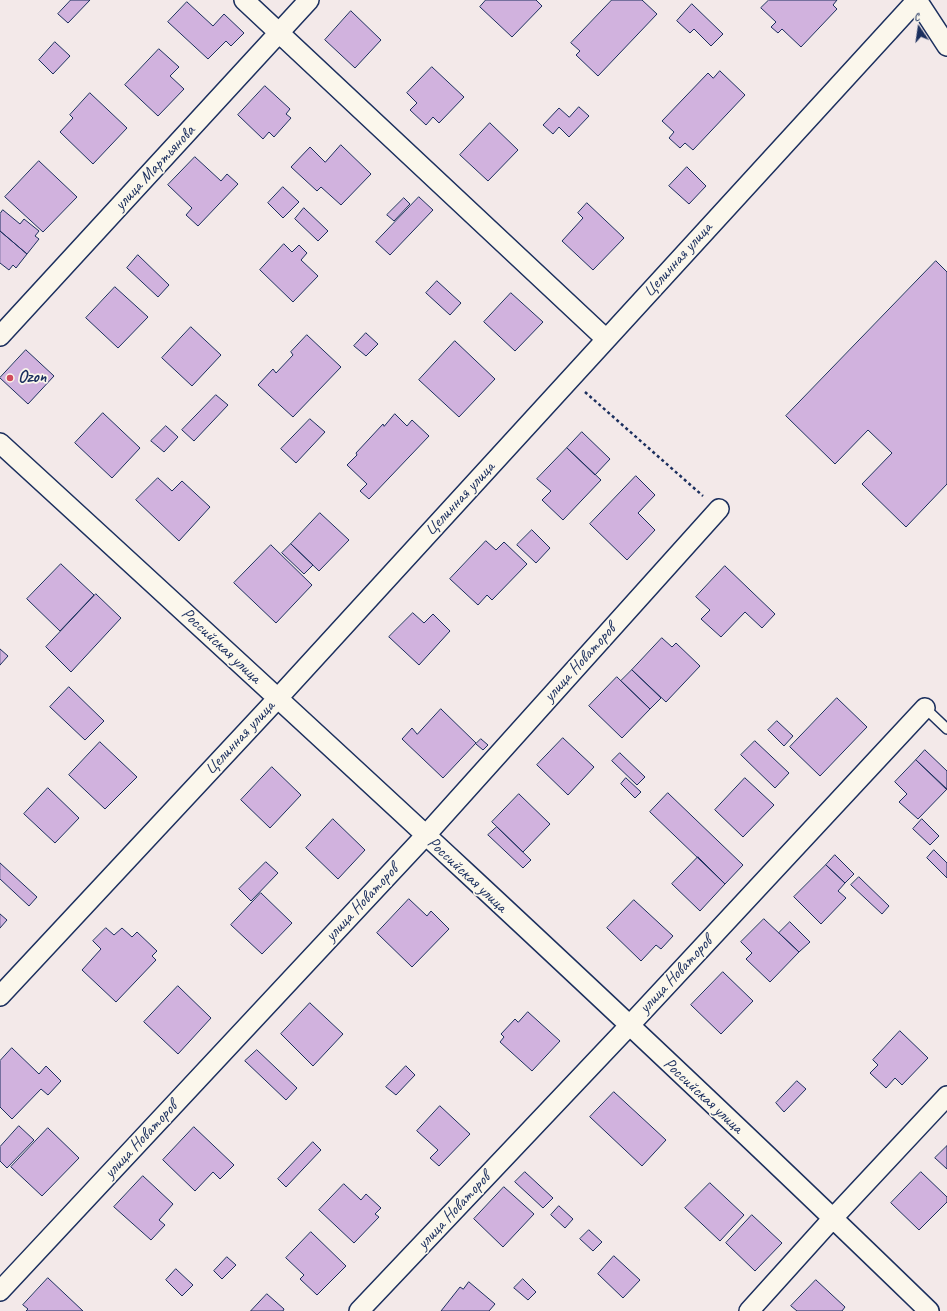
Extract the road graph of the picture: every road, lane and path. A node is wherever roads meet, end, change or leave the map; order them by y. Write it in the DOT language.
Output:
graph roads {
  1 [pos="244,0"];
  2 [pos="310,0"];
  3 [pos="917,0"];
  4 [pos="279,33"];
  5 [pos="947,46"];
  6 [pos="0,336"];
  7 [pos="606,339"];
  8 [pos="570,379"];
  9 [pos="0,443"];
  10 [pos="719,509"];
  11 [pos="278,698"];
  12 [pos="925,708"];
  13 [pos="947,729"];
  14 [pos="425,836"];
  15 [pos="0,996"];
  16 [pos="629,1026"];
  17 [pos="947,1096"];
  18 [pos="833,1218"];
  19 [pos="0,1291"];
  20 [pos="359,1311"];
  21 [pos="749,1311"];
  22 [pos="930,1311"];
  1 -- 4 [label="street"];
  2 -- 4 [label="street, улица Мартьянова"];
  3 -- 5 [label="street"];
  3 -- 7 [label="street, Целинная улица"];
  4 -- 6 [label="street, улица Мартьянова"];
  4 -- 7 [label="street"];
  7 -- 8 [label="street, Целинная улица"];
  8 -- 10 [label="path"];
  8 -- 11 [label="street, Целинная улица"];
  9 -- 11 [label="street, Российская улица"];
  10 -- 14 [label="street, улица Новаторов"];
  11 -- 14 [label="street, Российская улица"];
  11 -- 15 [label="street, Целинная улица"];
  12 -- 13 [label="lane"];
  12 -- 16 [label="street, улица Новаторов"];
  14 -- 16 [label="street, Российская улица"];
  14 -- 19 [label="street, улица Новаторов"];
  16 -- 18 [label="street, Российская улица"];
  16 -- 20 [label="street, улица Новаторов"];
  17 -- 18 [label="street"];
  18 -- 21 [label="street"];
  18 -- 22 [label="street, Российская улица"];
}
